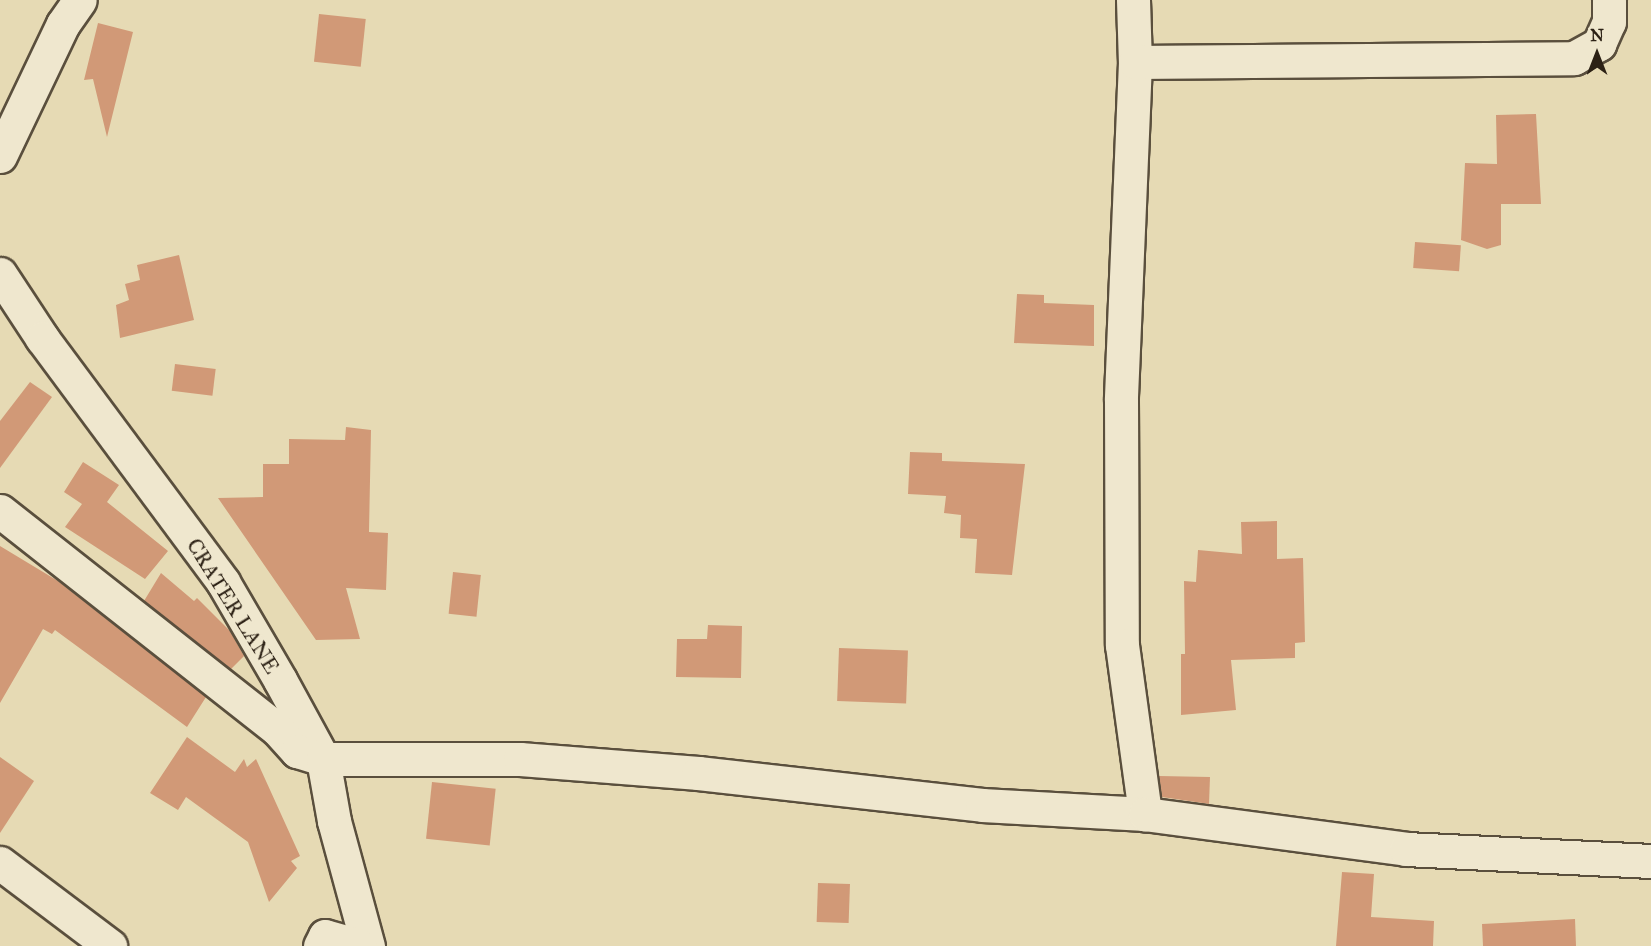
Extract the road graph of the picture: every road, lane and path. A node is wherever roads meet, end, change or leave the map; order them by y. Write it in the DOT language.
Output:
graph roads {
  1 [pos="80,0"];
  2 [pos="1133,0"];
  3 [pos="1609,0"];
  4 [pos="1135,62"];
  5 [pos="0,156"];
  6 [pos="0,274"];
  7 [pos="0,511"];
  8 [pos="324,759"];
  9 [pos="1145,814"];
  10 [pos="1651,861"];
  11 [pos="0,863"];
  12 [pos="110,946"];
  13 [pos="320,946"];
  14 [pos="360,946"];
  15 [pos="368,946"];
  1 -- 5 [label="street"];
  2 -- 4 [label="street"];
  3 -- 4 [label="street"];
  4 -- 9 [label="street"];
  6 -- 8 [label="street, CRATER LANE"];
  7 -- 8 [label="street"];
  8 -- 9 [label="street"];
  8 -- 15 [label="street, CRATER LANE"];
  9 -- 10 [label="street"];
  11 -- 12 [label="street"];
  13 -- 14 [label="street"];
}
